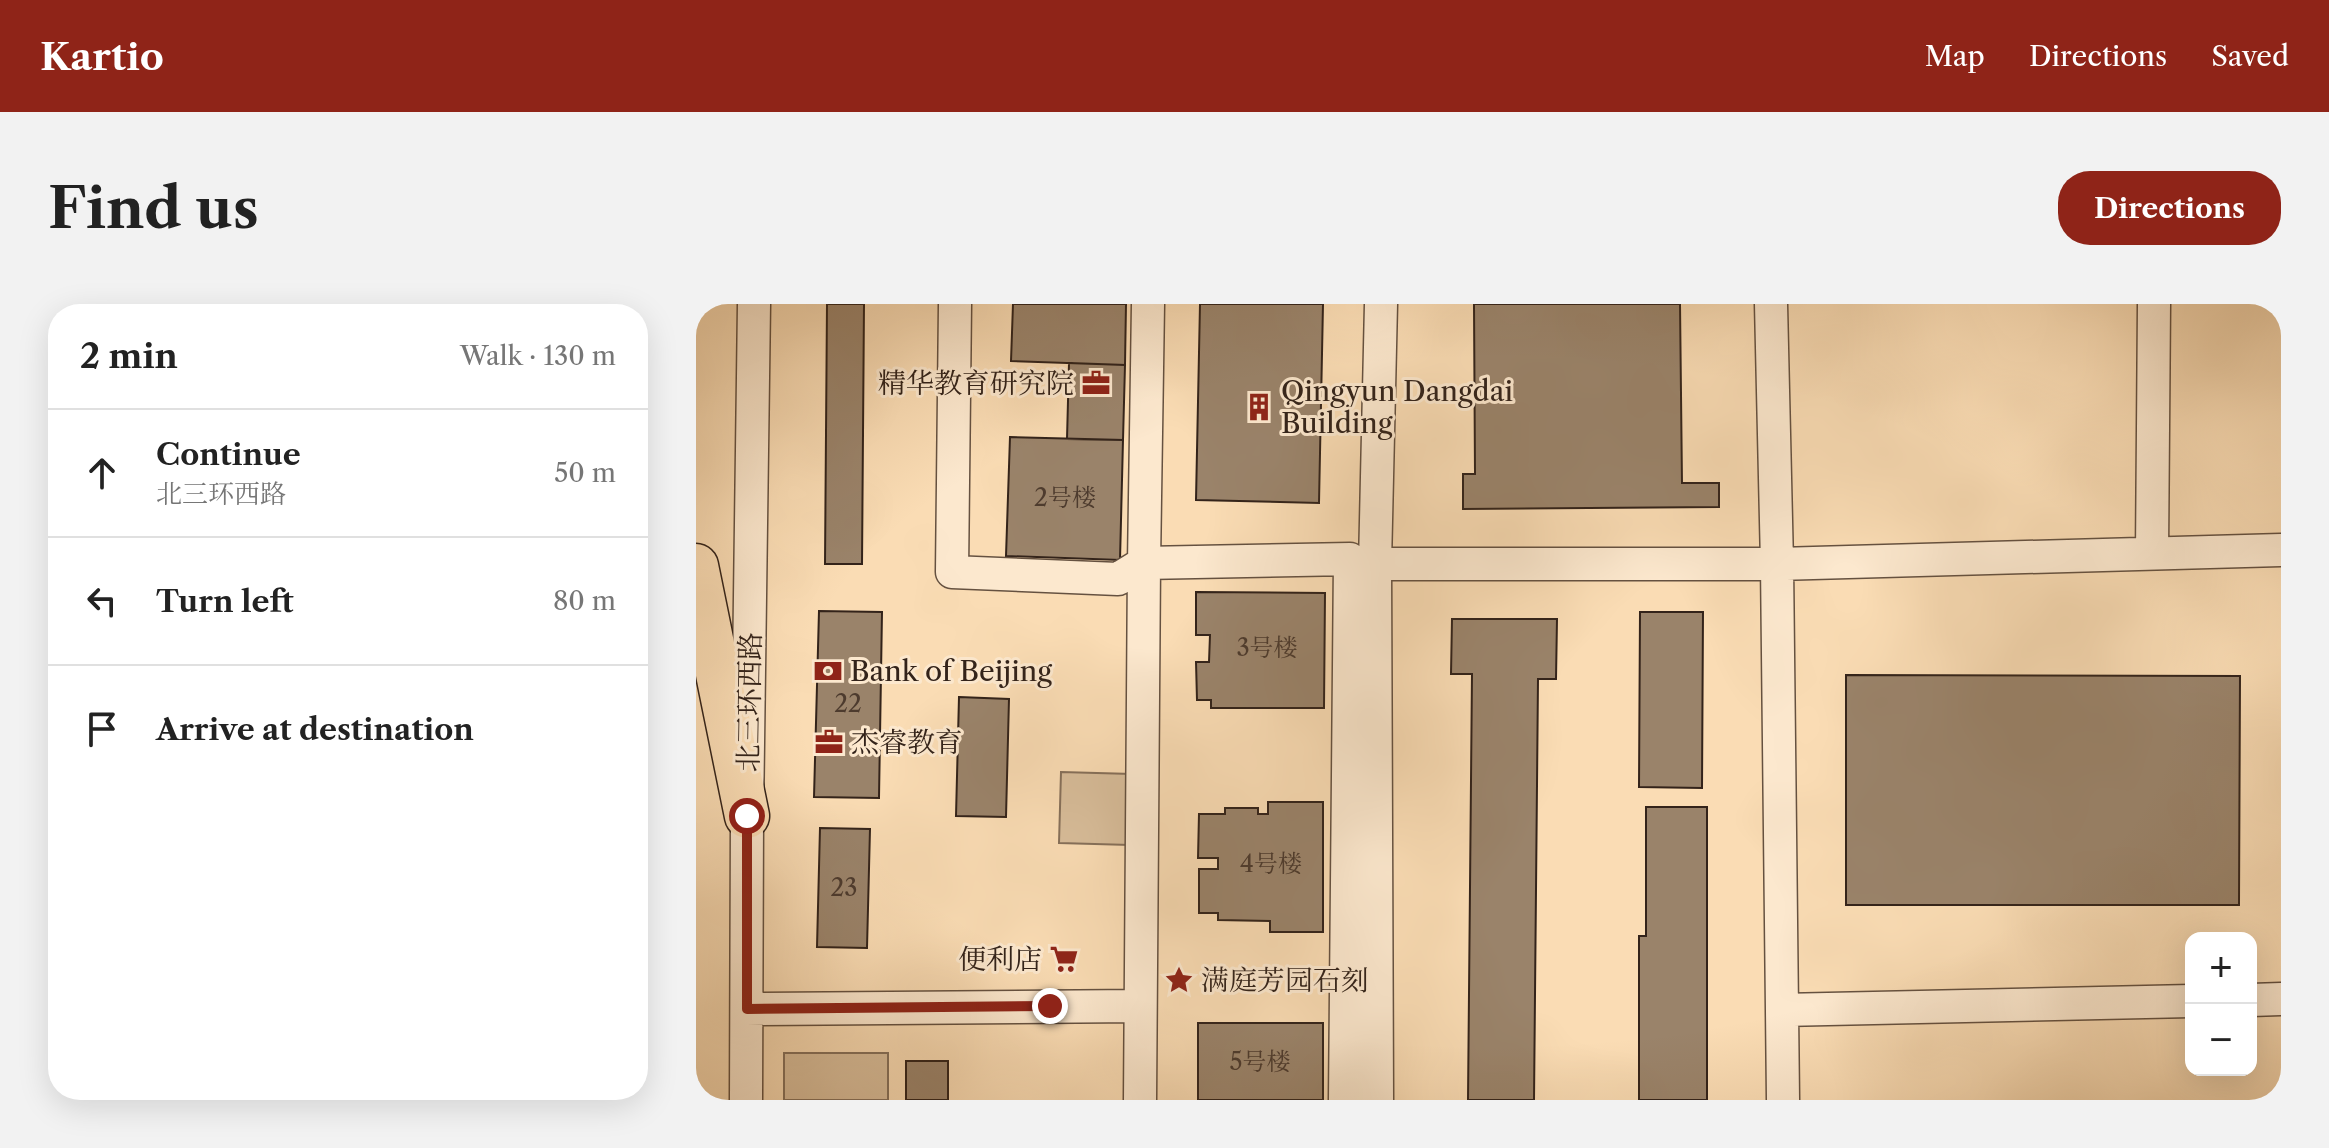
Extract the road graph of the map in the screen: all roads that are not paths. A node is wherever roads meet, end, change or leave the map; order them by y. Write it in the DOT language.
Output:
graph roads {
  1 [pos="754,304"];
  2 [pos="955,304"];
  3 [pos="1148,304"];
  4 [pos="1381,304"];
  5 [pos="1771,304"];
  6 [pos="2154,304"];
  7 [pos="2281,550"];
  8 [pos="2152,553"];
  9 [pos="1144,563"];
  10 [pos="1375,564"];
  11 [pos="1777,564"];
  12 [pos="696,566"];
  13 [pos="747,816"];
  14 [pos="2281,999"];
  15 [pos="2257,1000"];
  16 [pos="2185,1001"];
  17 [pos="1139,1006"];
  18 [pos="747,1009"];
  19 [pos="1782,1010"];
  20 [pos="746,1100"];
  21 [pos="1140,1100"];
  22 [pos="1345,1100"];
  23 [pos="1377,1100"];
  24 [pos="1783,1100"];
  1 -- 13 [label="street, 北三环西路"];
  2 -- 9 [label="street"];
  3 -- 9 [label="street"];
  4 -- 10 [label="street"];
  5 -- 11 [label="street"];
  6 -- 8 [label="street"];
  7 -- 8 [label="street"];
  8 -- 11 [label="street"];
  9 -- 17 [label="street"];
  9 -- 22 [label="street"];
  10 -- 11 [label="street"];
  10 -- 23 [label="street"];
  11 -- 19 [label="street"];
  12 -- 13 [label="highway"];
  13 -- 18 [label="street, 北三环西路"];
  14 -- 15 [label="street"];
  16 -- 19 [label="street"];
  17 -- 18 [label="street"];
  17 -- 21 [label="street"];
  18 -- 20 [label="street, 北三环西路"];
  19 -- 24 [label="street"];
}
